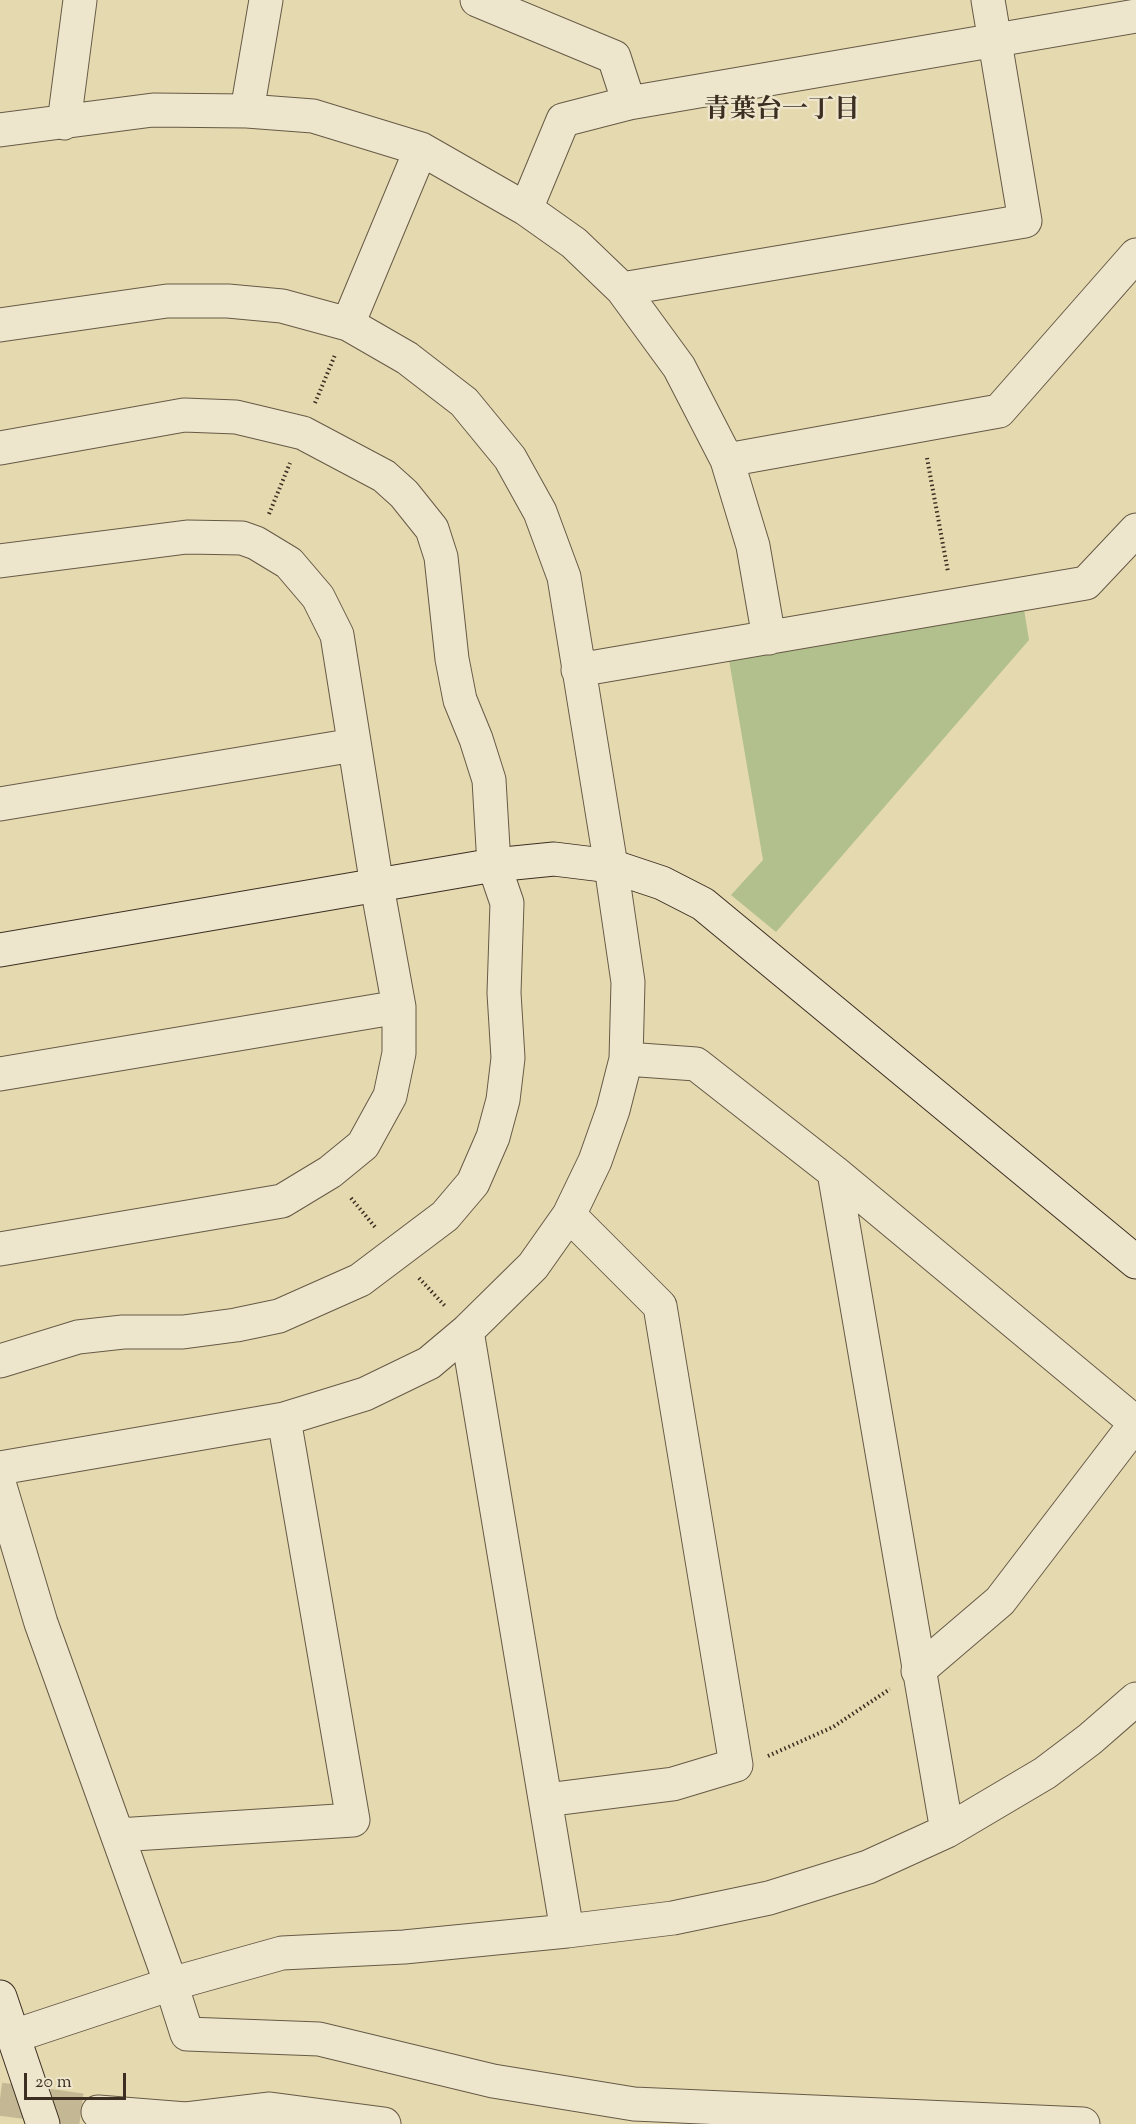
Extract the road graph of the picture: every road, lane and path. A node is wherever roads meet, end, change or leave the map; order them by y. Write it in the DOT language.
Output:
graph roads {
  1 [pos="80,0"];
  2 [pos="266,0"];
  3 [pos="477,0"];
  4 [pos="988,0"];
  5 [pos="1136,15"];
  6 [pos="994,41"];
  7 [pos="629,103"];
  8 [pos="247,111"];
  9 [pos="64,123"];
  10 [pos="0,130"];
  11 [pos="421,149"];
  12 [pos="526,209"];
  13 [pos="1136,255"];
  14 [pos="622,289"];
  15 [pos="348,324"];
  16 [pos="0,325"];
  17 [pos="921,425"];
  18 [pos="0,448"];
  19 [pos="727,460"];
  20 [pos="1136,530"];
  21 [pos="0,561"];
  22 [pos="954,605"];
  23 [pos="769,638"];
  24 [pos="578,670"];
  25 [pos="354,745"];
  26 [pos="0,804"];
  27 [pos="494,865"];
  28 [pos="611,866"];
  29 [pos="377,886"];
  30 [pos="0,950"];
  31 [pos="399,1007"];
  32 [pos="626,1059"];
  33 [pos="0,1074"];
  34 [pos="834,1172"];
  35 [pos="569,1215"];
  36 [pos="0,1249"];
  37 [pos="1136,1263"];
  38 [pos="467,1331"];
  39 [pos="0,1361"];
  40 [pos="284,1419"];
  41 [pos="0,1468"];
  42 [pos="0,1486"];
  43 [pos="918,1671"];
  44 [pos="1136,1699"];
  45 [pos="736,1765"];
  46 [pos="546,1800"];
  47 [pos="946,1831"];
  48 [pos="118,1835"];
  49 [pos="567,1931"];
  50 [pos="171,1984"];
  51 [pos="0,1997"];
  52 [pos="14,2036"];
  53 [pos="98,2112"];
  54 [pos="43,2124"];
  55 [pos="384,2124"];
  56 [pos="1083,2124"];
  1 -- 9 [label="street"];
  2 -- 8 [label="street"];
  3 -- 7 [label="street"];
  4 -- 6 [label="street"];
  5 -- 6 [label="street"];
  6 -- 7 [label="street"];
  6 -- 14 [label="street"];
  7 -- 12 [label="street"];
  8 -- 9 [label="street"];
  8 -- 11 [label="street"];
  9 -- 10 [label="street"];
  11 -- 12 [label="street"];
  11 -- 15 [label="street"];
  12 -- 14 [label="street"];
  13 -- 17 [label="street"];
  14 -- 19 [label="street"];
  15 -- 16 [label="street"];
  15 -- 24 [label="street"];
  17 -- 19 [label="street"];
  17 -- 22 [label="path"];
  18 -- 27 [label="street"];
  19 -- 23 [label="street"];
  20 -- 22 [label="street"];
  21 -- 25 [label="street"];
  22 -- 23 [label="street"];
  23 -- 24 [label="street"];
  24 -- 28 [label="street"];
  25 -- 26 [label="street"];
  25 -- 29 [label="street"];
  27 -- 28 [label="street"];
  27 -- 29 [label="street"];
  27 -- 39 [label="street"];
  28 -- 32 [label="street"];
  28 -- 37 [label="street"];
  29 -- 30 [label="street"];
  29 -- 31 [label="street"];
  31 -- 33 [label="street"];
  31 -- 36 [label="street"];
  32 -- 34 [label="street"];
  32 -- 35 [label="street"];
  34 -- 43 [label="street"];
  34 -- 43 [label="street"];
  35 -- 38 [label="street"];
  35 -- 45 [label="street"];
  38 -- 40 [label="street"];
  38 -- 46 [label="street"];
  40 -- 41 [label="street"];
  40 -- 48 [label="street"];
  42 -- 48 [label="street"];
  43 -- 45 [label="path"];
  43 -- 47 [label="street"];
  44 -- 47 [label="street"];
  45 -- 46 [label="street"];
  46 -- 49 [label="street"];
  47 -- 49 [label="street"];
  48 -- 50 [label="street"];
  49 -- 50 [label="street"];
  50 -- 52 [label="street"];
  50 -- 56 [label="street"];
  51 -- 52 [label="street"];
  52 -- 54 [label="street"];
  53 -- 55 [label="street"];
}
